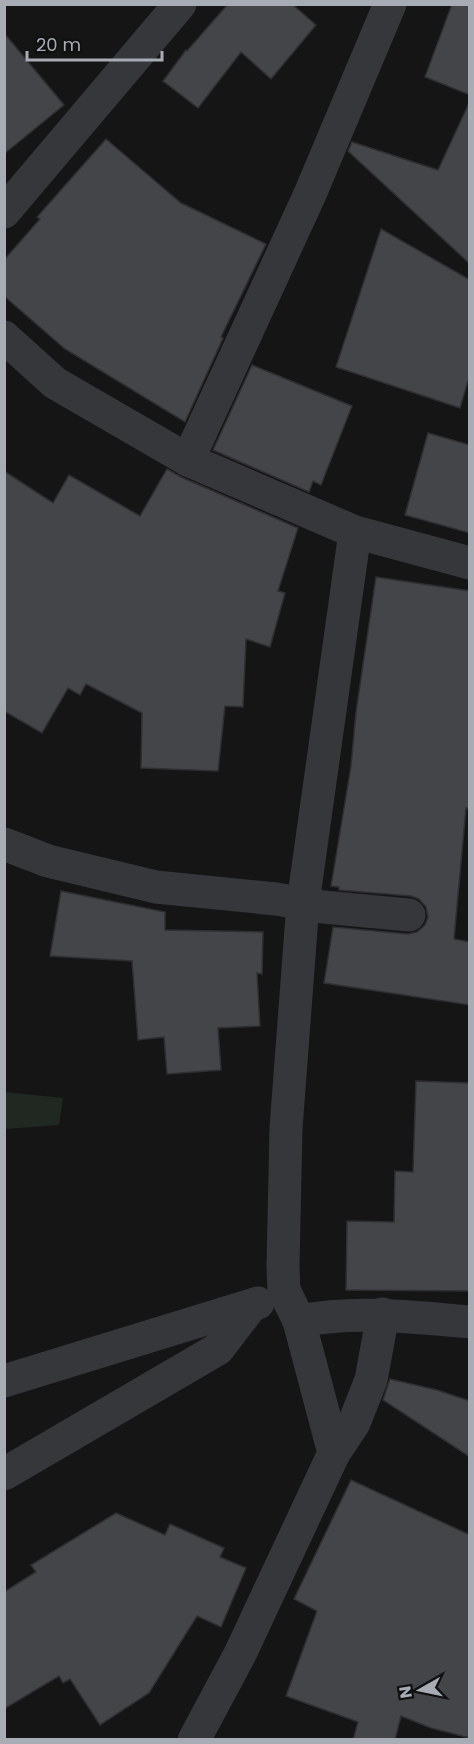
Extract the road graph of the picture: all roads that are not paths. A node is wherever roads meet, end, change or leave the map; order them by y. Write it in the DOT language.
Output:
graph roads {
  1 [pos="180,4"];
  2 [pos="390,4"];
  3 [pos="4,212"];
  4 [pos="4,337"];
  5 [pos="188,460"];
  6 [pos="355,532"];
  7 [pos="470,563"];
  8 [pos="4,844"];
  9 [pos="303,903"];
  10 [pos="409,915"];
  11 [pos="284,1290"];
  12 [pos="251,1306"];
  13 [pos="383,1314"];
  14 [pos="299,1321"];
  15 [pos="470,1322"];
  16 [pos="4,1381"];
  17 [pos="334,1453"];
  18 [pos="4,1474"];
  19 [pos="194,1740"];
  1 -- 3 [label="street"];
  2 -- 5 [label="street"];
  4 -- 5 [label="street"];
  5 -- 6 [label="street"];
  6 -- 7 [label="street"];
  6 -- 9 [label="street"];
  8 -- 9 [label="street"];
  9 -- 10 [label="street"];
  9 -- 11 [label="street"];
  11 -- 12 [label="street"];
  11 -- 14 [label="street"];
  12 -- 16 [label="street"];
  12 -- 18 [label="street"];
  13 -- 14 [label="street"];
  13 -- 15 [label="street"];
  13 -- 17 [label="street"];
  14 -- 17 [label="street"];
  17 -- 19 [label="street"];
}
